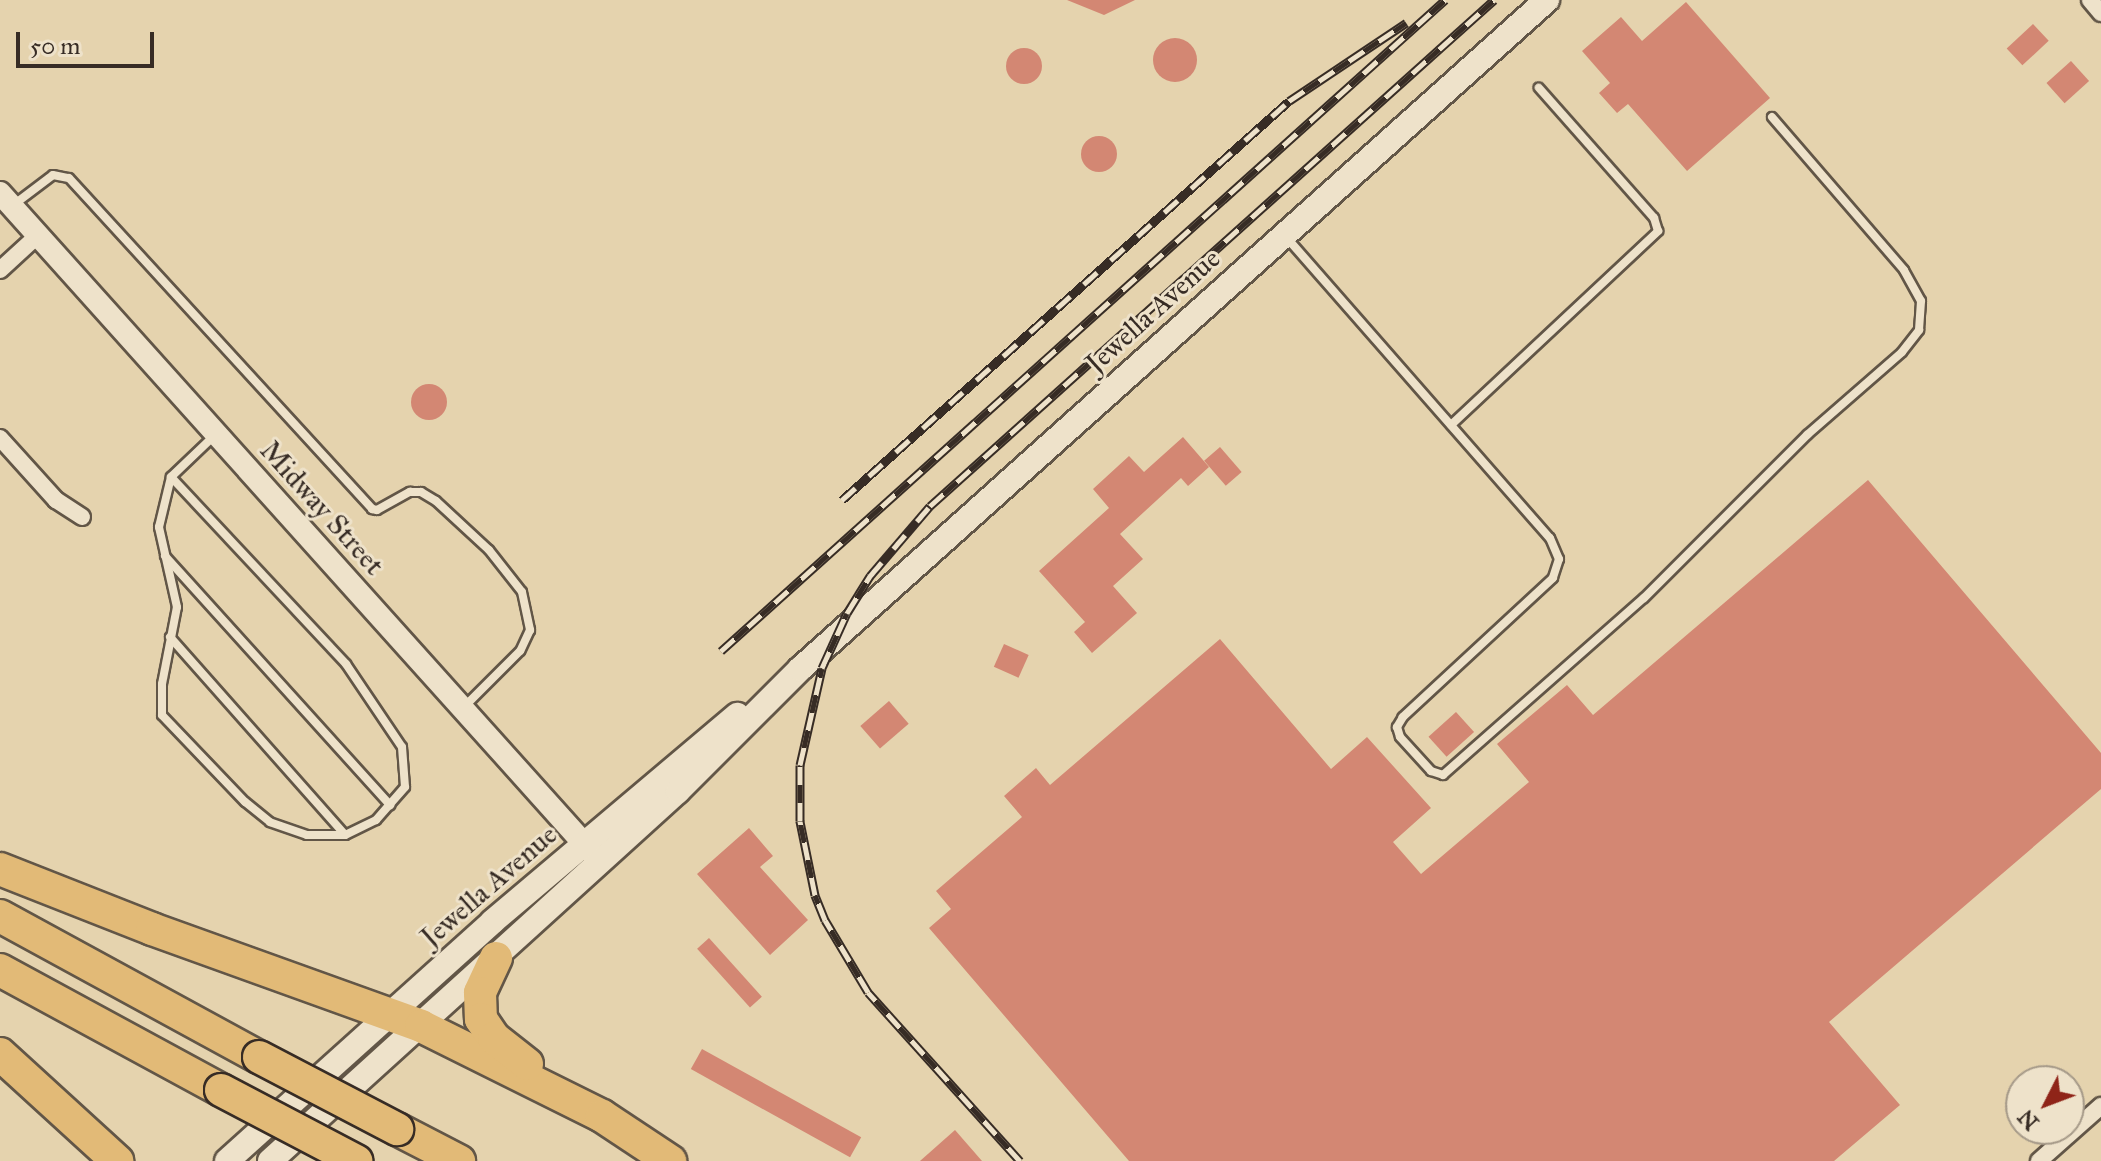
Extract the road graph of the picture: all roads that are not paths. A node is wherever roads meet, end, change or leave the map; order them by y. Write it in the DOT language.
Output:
graph roads {
  1 [pos="1547,0"];
  2 [pos="2090,0"];
  3 [pos="2101,13"];
  4 [pos="1539,88"];
  5 [pos="1772,117"];
  6 [pos="6,200"];
  7 [pos="38,235"];
  8 [pos="1284,235"];
  9 [pos="0,270"];
  10 [pos="1451,425"];
  11 [pos="216,435"];
  12 [pos="0,438"];
  13 [pos="171,477"];
  14 [pos="82,517"];
  15 [pos="163,553"];
  16 [pos="170,637"];
  17 [pos="800,669"];
  18 [pos="462,710"];
  19 [pos="390,805"];
  20 [pos="345,835"];
  21 [pos="583,843"];
  22 [pos="600,862"];
  23 [pos="0,869"];
  24 [pos="0,916"];
  25 [pos="496,958"];
  26 [pos="0,970"];
  27 [pos="389,1014"];
  28 [pos="421,1026"];
  29 [pos="0,1054"];
  30 [pos="2101,1106"];
  31 [pos="602,1116"];
  32 [pos="117,1161"];
  33 [pos="227,1161"];
  34 [pos="270,1161"];
  35 [pos="356,1161"];
  36 [pos="459,1161"];
  37 [pos="670,1161"];
  38 [pos="2039,1161"];
  1 -- 8 [label="main road, Jewella Avenue"];
  2 -- 3 [label="street"];
  4 -- 10 [label="lane"];
  5 -- 10 [label="lane"];
  6 -- 7 [label="street, Midway Street"];
  6 -- 18 [label="lane"];
  7 -- 9 [label="street"];
  7 -- 11 [label="street, Midway Street"];
  8 -- 10 [label="lane"];
  8 -- 17 [label="main road, Jewella Avenue"];
  11 -- 13 [label="lane"];
  11 -- 18 [label="street, Midway Street"];
  12 -- 14 [label="street"];
  13 -- 15 [label="lane"];
  13 -- 19 [label="lane"];
  15 -- 16 [label="lane"];
  15 -- 19 [label="lane"];
  16 -- 20 [label="lane"];
  16 -- 20 [label="lane"];
  17 -- 21 [label="main road, Jewella Avenue"];
  17 -- 22 [label="main road, Jewella Avenue"];
  18 -- 21 [label="street, Midway Street"];
  19 -- 20 [label="lane"];
  21 -- 22 [label="street, Midway Street"];
  21 -- 27 [label="main road, Jewella Avenue"];
  22 -- 25 [label="main road, Jewella Avenue"];
  23 -- 27 [label="highway"];
  24 -- 36 [label="highway, bridge"];
  25 -- 28 [label="main road, Jewella Avenue"];
  25 -- 31 [label="highway"];
  26 -- 35 [label="highway, bridge"];
  27 -- 28 [label="highway"];
  27 -- 33 [label="main road, Jewella Avenue"];
  28 -- 31 [label="highway"];
  28 -- 34 [label="main road, Jewella Avenue"];
  29 -- 32 [label="highway"];
  30 -- 38 [label="street"];
  31 -- 37 [label="highway"];
}
